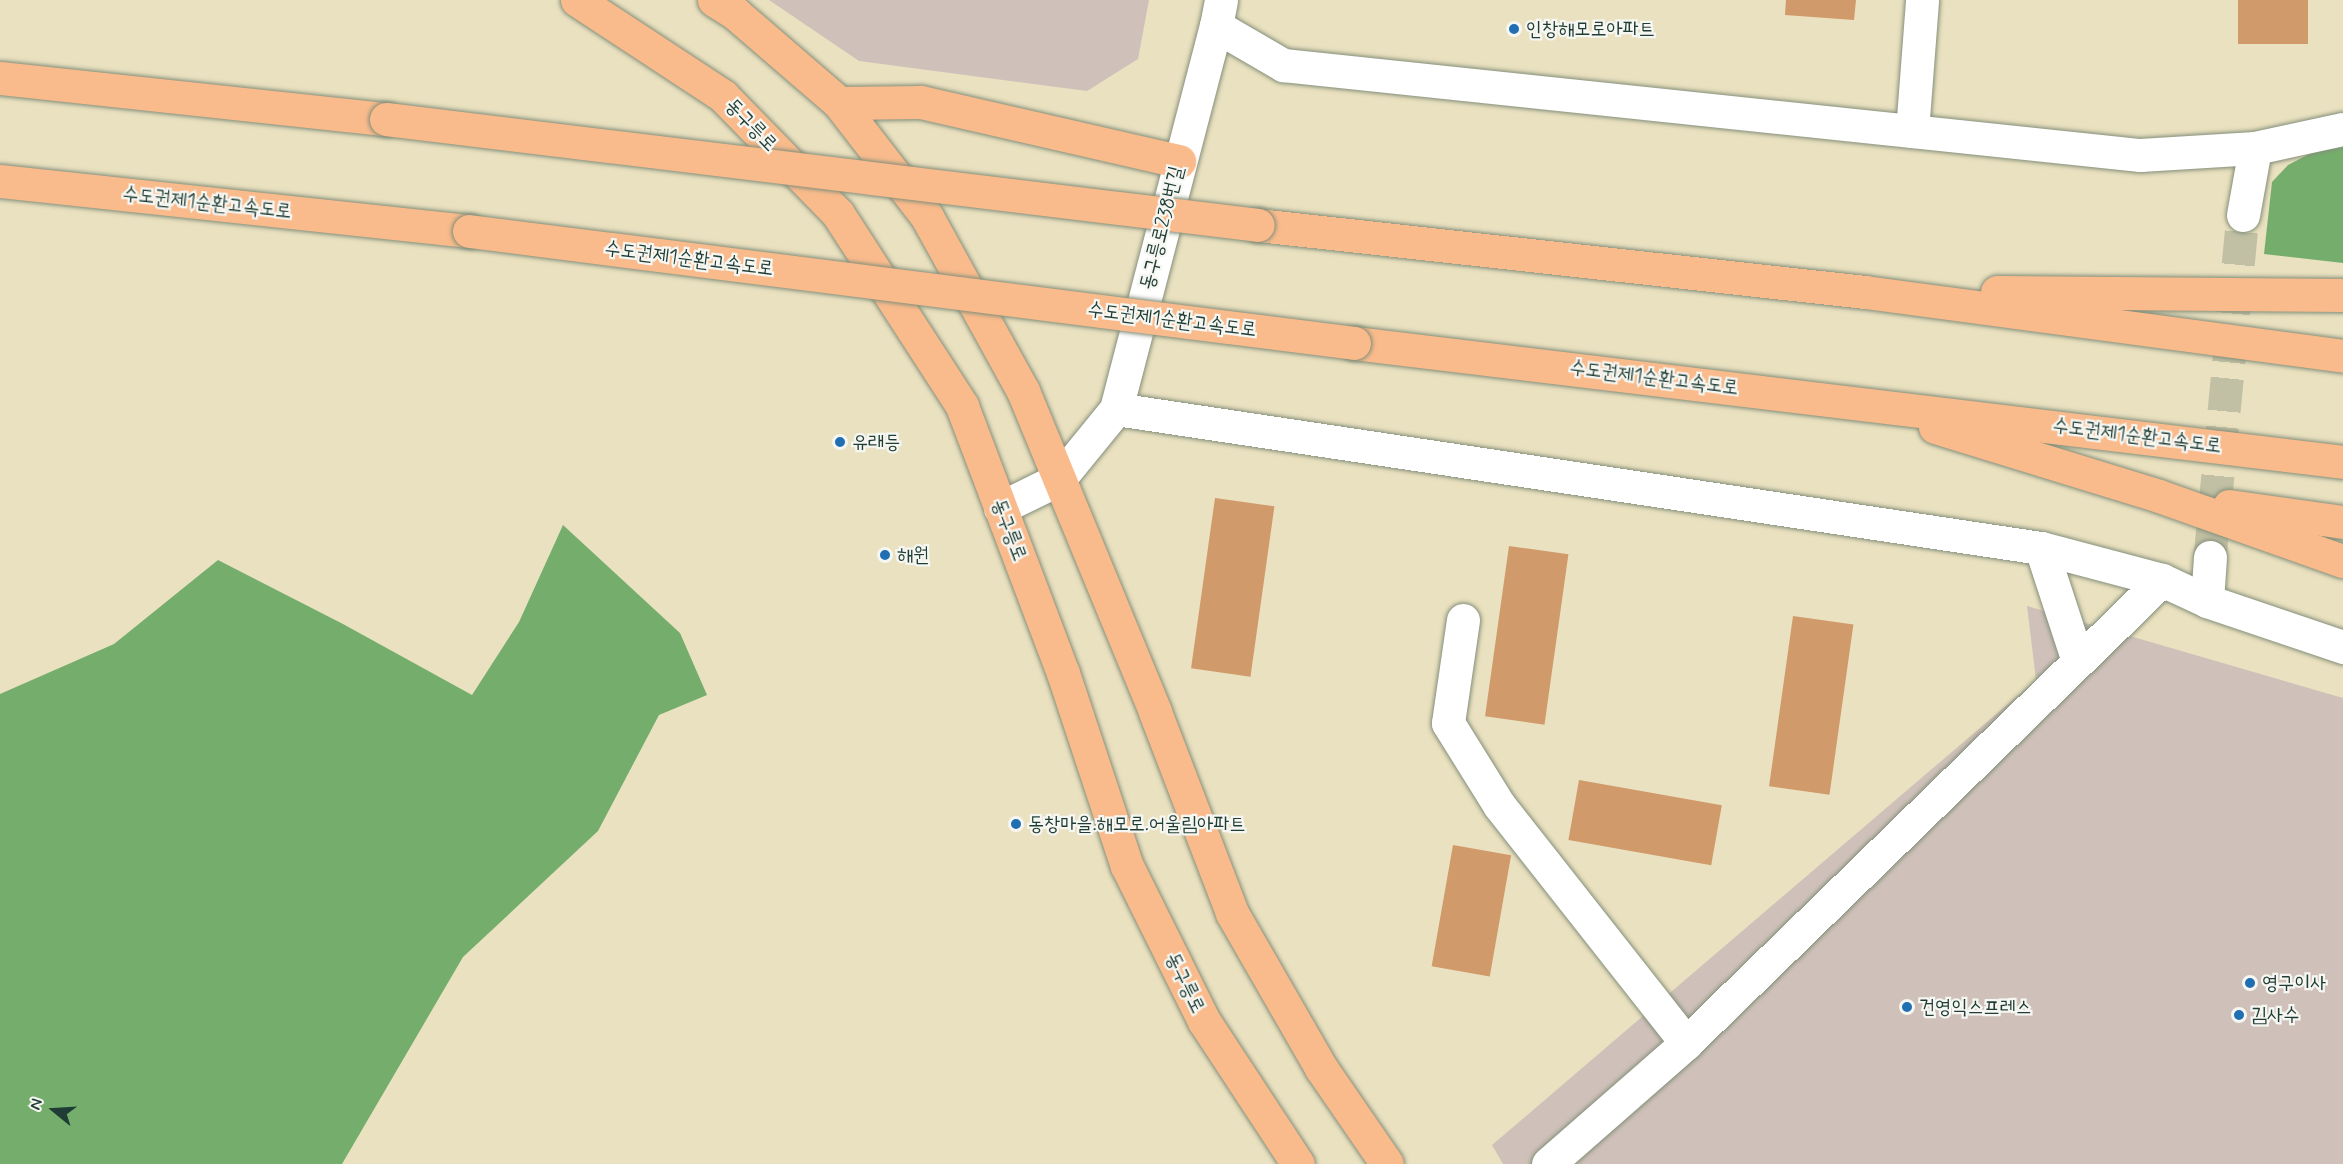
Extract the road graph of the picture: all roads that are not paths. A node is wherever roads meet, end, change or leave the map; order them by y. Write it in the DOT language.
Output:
graph roads {
  1 [pos="578,0"];
  2 [pos="714,0"];
  3 [pos="1922,0"];
  4 [pos="1219,13"];
  5 [pos="0,78"];
  6 [pos="839,103"];
  7 [pos="2343,129"];
  8 [pos="1912,131"];
  9 [pos="2256,148"];
  10 [pos="1179,161"];
  11 [pos="0,180"];
  12 [pos="2243,215"];
  13 [pos="1865,292"];
  14 [pos="2343,295"];
  15 [pos="2343,356"];
  16 [pos="1851,401"];
  17 [pos="1116,409"];
  18 [pos="2343,462"];
  19 [pos="1059,479"];
  20 [pos="2159,496"];
  21 [pos="1000,508"];
  22 [pos="2343,522"];
  23 [pos="2042,548"];
  24 [pos="2210,557"];
  25 [pos="2343,561"];
  26 [pos="2162,580"];
  27 [pos="2207,602"];
  28 [pos="1463,620"];
  29 [pos="2343,647"];
  30 [pos="2078,661"];
  31 [pos="1686,1043"];
  32 [pos="1298,1164"];
  33 [pos="1387,1164"];
  34 [pos="1548,1164"];
  1 -- 21 [label="main road, 동구릉로"];
  2 -- 6 [label="main road"];
  3 -- 8 [label="street"];
  4 -- 8 [label="street"];
  4 -- 10 [label="street, 동구릉로238번길"];
  5 -- 13 [label="main road, bridge"];
  6 -- 10 [label="main road"];
  6 -- 19 [label="main road"];
  7 -- 9 [label="street"];
  8 -- 9 [label="street"];
  9 -- 12 [label="street"];
  10 -- 17 [label="street, 동구릉로238번길"];
  11 -- 16 [label="main road, 수도권제1순환고속도로, bridge"];
  13 -- 14 [label="main road"];
  13 -- 15 [label="main road"];
  16 -- 18 [label="main road, 수도권제1순환고속도로"];
  16 -- 20 [label="main road"];
  17 -- 19 [label="street, 동구릉로238번길"];
  17 -- 23 [label="street"];
  19 -- 21 [label="street, 동구릉로238번길"];
  19 -- 33 [label="main road"];
  20 -- 22 [label="main road"];
  20 -- 25 [label="main road"];
  21 -- 32 [label="main road, 동구릉로"];
  23 -- 26 [label="street"];
  23 -- 30 [label="street"];
  24 -- 27 [label="street"];
  26 -- 27 [label="street"];
  26 -- 30 [label="street"];
  27 -- 29 [label="street"];
  28 -- 31 [label="street"];
  30 -- 31 [label="street"];
  31 -- 34 [label="street"];
}
